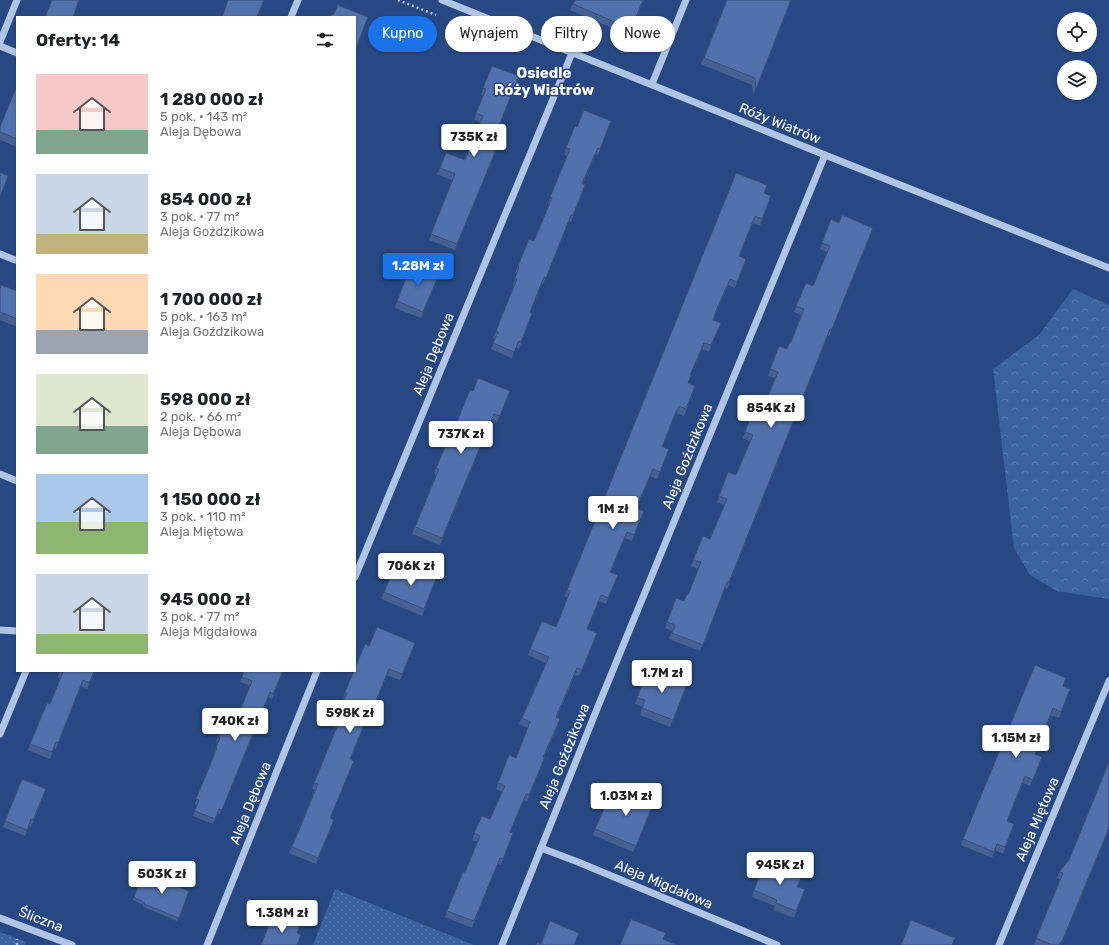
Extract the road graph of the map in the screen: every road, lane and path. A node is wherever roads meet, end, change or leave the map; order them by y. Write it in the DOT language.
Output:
graph roads {
  1 [pos="17,0"];
  2 [pos="298,0"];
  3 [pos="442,0"];
  4 [pos="686,0"];
  5 [pos="291,16"];
  6 [pos="0,42"];
  7 [pos="0,46"];
  8 [pos="16,53"];
  9 [pos="572,53"];
  10 [pos="652,84"];
  11 [pos="825,155"];
  12 [pos="0,254"];
  13 [pos="15,260"];
  14 [pos="1109,268"];
  15 [pos="0,474"];
  16 [pos="16,481"];
  17 [pos="356,575"];
  18 [pos="0,630"];
  19 [pos="16,631"];
  20 [pos="26,672"];
  21 [pos="317,672"];
  22 [pos="1109,681"];
  23 [pos="0,734"];
  24 [pos="541,848"];
  25 [pos="0,918"];
  26 [pos="72,945"];
  27 [pos="207,945"];
  28 [pos="502,945"];
  29 [pos="778,945"];
  30 [pos="999,945"];
  1 -- 6 [label="street"];
  2 -- 5 [label="street"];
  3 -- 9 [label="street, Róży Wiatrów"];
  4 -- 10 [label="street"];
  7 -- 8 [label="street"];
  9 -- 10 [label="street, Róży Wiatrów"];
  9 -- 17 [label="street, Aleja Dębowa"];
  10 -- 11 [label="street, Róży Wiatrów"];
  11 -- 14 [label="street, Róży Wiatrów"];
  11 -- 24 [label="street, Aleja Goździkowa"];
  12 -- 13 [label="street"];
  15 -- 16 [label="street"];
  18 -- 19 [label="street"];
  20 -- 23 [label="street"];
  21 -- 27 [label="street, Aleja Dębowa"];
  22 -- 30 [label="street, Aleja Miętowa"];
  24 -- 28 [label="street, Aleja Goździkowa"];
  24 -- 29 [label="street, Aleja Migdałowa"];
  25 -- 26 [label="street, Śliczna"];
}
